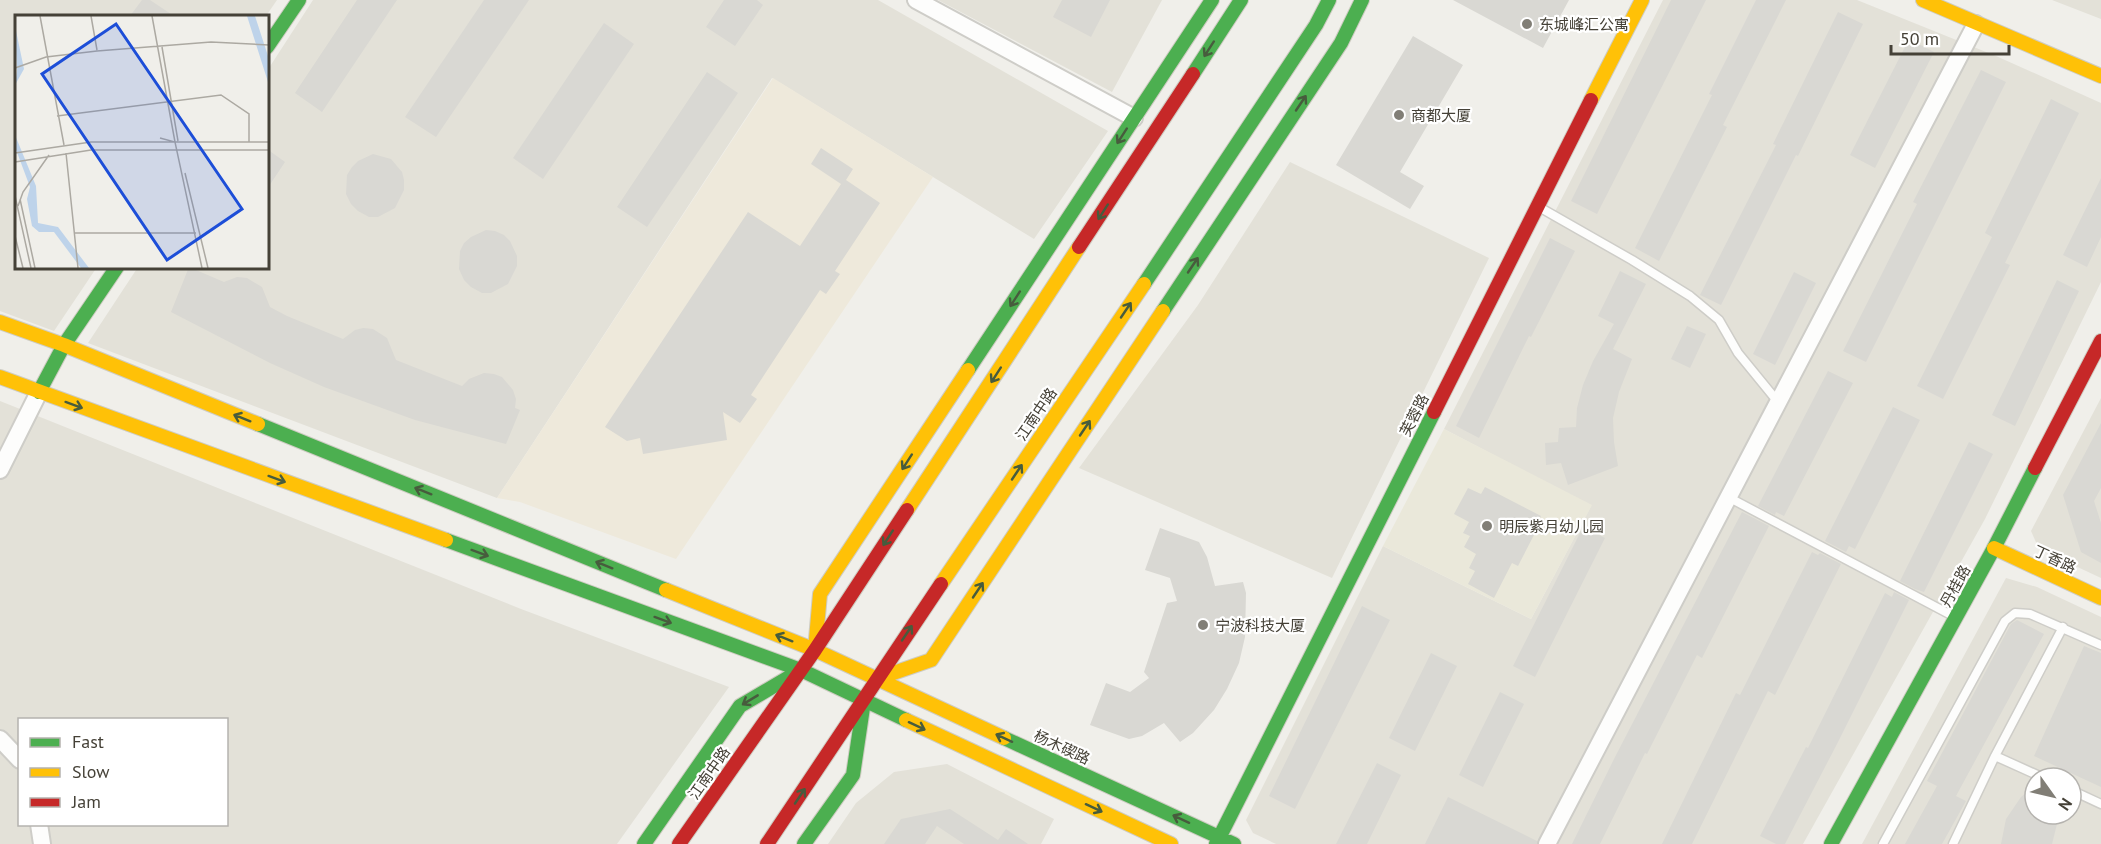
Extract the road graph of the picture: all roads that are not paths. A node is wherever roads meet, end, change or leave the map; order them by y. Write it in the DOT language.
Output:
graph roads {
  1 [pos="299,0"];
  2 [pos="916,0"];
  3 [pos="1212,0"];
  4 [pos="1241,0"];
  5 [pos="1329,0"];
  6 [pos="1362,0"];
  7 [pos="1642,0"];
  8 [pos="1923,0"];
  9 [pos="1976,24"];
  10 [pos="268,46"];
  11 [pos="2101,76"];
  12 [pos="1134,118"];
  13 [pos="1538,206"];
  14 [pos="116,268"];
  15 [pos="0,322"];
  16 [pos="2101,341"];
  17 [pos="64,345"];
  18 [pos="0,377"];
  19 [pos="39,392"];
  20 [pos="1778,402"];
  21 [pos="0,470"];
  22 [pos="1728,497"];
  23 [pos="1994,549"];
  24 [pos="2101,598"];
  25 [pos="1956,618"];
  26 [pos="2063,627"];
  27 [pos="2101,645"];
  28 [pos="815,650"];
  29 [pos="801,670"];
  30 [pos="876,680"];
  31 [pos="864,701"];
  32 [pos="0,739"];
  33 [pos="1995,756"];
  34 [pos="18,758"];
  35 [pos="2023,769"];
  36 [pos="2083,796"];
  37 [pos="2101,804"];
  38 [pos="39,826"];
  39 [pos="1218,841"];
  40 [pos="42,844"];
  41 [pos="644,844"];
  42 [pos="680,844"];
  43 [pos="767,844"];
  44 [pos="804,844"];
  45 [pos="1171,844"];
  46 [pos="1234,844"];
  47 [pos="1547,844"];
  48 [pos="1832,844"];
  49 [pos="1883,844"];
  50 [pos="1953,844"];
  1 -- 10 [label="main road"];
  2 -- 12 [label="street"];
  3 -- 12 [label="main road"];
  4 -- 28 [label="main road, 江南中路, one-way"];
  30 -- 5 [label="main road, 江南中路, one-way"];
  30 -- 6 [label="main road, one-way"];
  7 -- 13 [label="main road, 芙蓉路"];
  8 -- 9 [label="main road"];
  9 -- 11 [label="main road"];
  9 -- 20 [label="street"];
  12 -- 28 [label="main road, one-way"];
  13 -- 20 [label="lane"];
  13 -- 39 [label="main road, 芙蓉路"];
  14 -- 17 [label="main road"];
  15 -- 17 [label="main road, 杨木碶路"];
  16 -- 23 [label="main road, 丹桂路"];
  17 -- 19 [label="main road"];
  28 -- 17 [label="main road, 杨木碶路, one-way"];
  18 -- 19 [label="main road"];
  19 -- 21 [label="street"];
  19 -- 29 [label="main road, one-way"];
  20 -- 22 [label="street"];
  22 -- 25 [label="lane"];
  22 -- 47 [label="street"];
  23 -- 24 [label="main road, 丁香路"];
  23 -- 25 [label="main road, 丹桂路"];
  25 -- 48 [label="main road, 丹桂路"];
  26 -- 27 [label="lane"];
  26 -- 33 [label="lane"];
  26 -- 49 [label="lane"];
  28 -- 29 [label="main road, 江南中路"];
  28 -- 30 [label="main road, 杨木碶路"];
  29 -- 31 [label="main road"];
  29 -- 41 [label="main road, one-way"];
  29 -- 42 [label="main road, 江南中路"];
  30 -- 31 [label="main road, 江南中路"];
  39 -- 30 [label="main road, 杨木碶路, one-way"];
  43 -- 31 [label="main road, 江南中路, one-way"];
  31 -- 44 [label="main road"];
  31 -- 45 [label="main road, one-way"];
  32 -- 34 [label="street"];
  33 -- 35 [label="lane"];
  33 -- 50 [label="lane"];
  36 -- 37 [label="lane"];
  38 -- 40 [label="street"];
  39 -- 46 [label="main road, 杨木碶路"];
}
